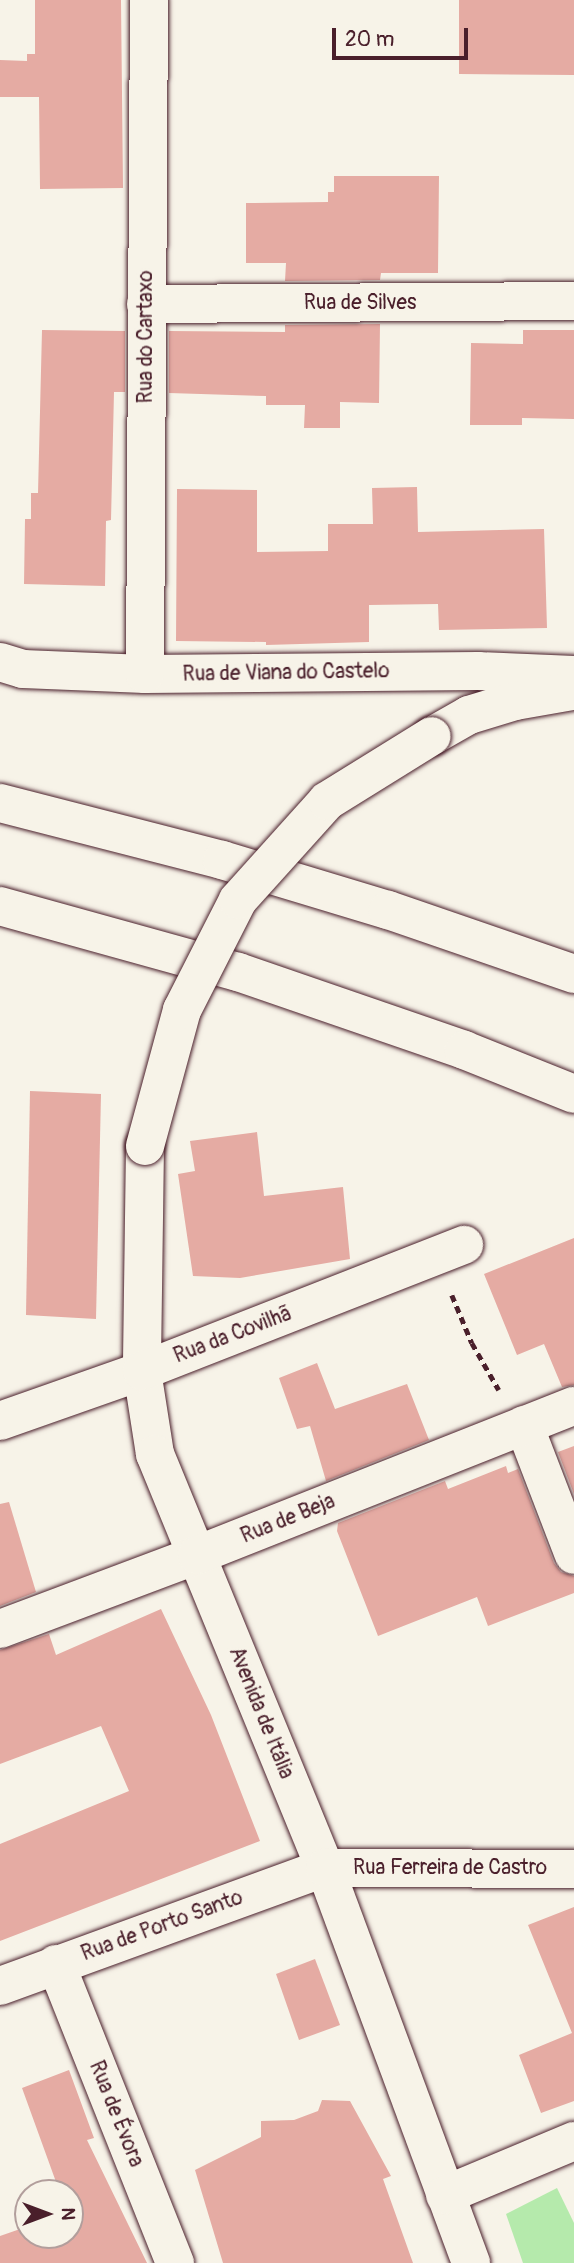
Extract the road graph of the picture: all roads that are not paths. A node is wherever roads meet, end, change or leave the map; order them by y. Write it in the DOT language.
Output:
graph roads {
  1 [pos="149,0"];
  2 [pos="574,301"];
  3 [pos="146,304"];
  4 [pos="0,662"];
  5 [pos="145,674"];
  6 [pos="574,675"];
  7 [pos="574,691"];
  8 [pos="0,803"];
  9 [pos="0,906"];
  10 [pos="574,974"];
  11 [pos="574,1094"];
  12 [pos="450,1251"];
  13 [pos="142,1371"];
  14 [pos="574,1406"];
  15 [pos="0,1421"];
  16 [pos="524,1425"];
  17 [pos="197,1555"];
  18 [pos="574,1555"];
  19 [pos="0,1629"];
  20 [pos="325,1868"];
  21 [pos="574,1869"];
  22 [pos="56,1964"];
  23 [pos="0,1986"];
  24 [pos="574,2141"];
  25 [pos="445,2194"];
  26 [pos="175,2263"];
  27 [pos="471,2263"];
  1 -- 3 [label="main road, Rua do Cartaxo"];
  2 -- 3 [label="main road, Rua de Silves"];
  3 -- 5 [label="main road, Rua do Cartaxo"];
  4 -- 5 [label="main road, Rua de Viana do Castelo"];
  5 -- 6 [label="main road, Rua de Viana do Castelo"];
  7 -- 13 [label="main road, Avenida de Itália, bridge"];
  8 -- 10 [label="main road"];
  9 -- 11 [label="main road"];
  12 -- 13 [label="main road, Rua da Covilhã"];
  13 -- 15 [label="main road, Rua da Covilhã"];
  13 -- 17 [label="main road, Avenida de Itália"];
  14 -- 16 [label="main road, Rua de Beja"];
  16 -- 17 [label="main road, Rua de Beja"];
  16 -- 18 [label="main road"];
  17 -- 19 [label="main road, Rua de Beja"];
  17 -- 20 [label="main road, Avenida de Itália"];
  20 -- 21 [label="main road, Rua Ferreira de Castro"];
  20 -- 22 [label="main road, Rua de Porto Santo"];
  20 -- 25 [label="main road, Avenida de Itália"];
  22 -- 23 [label="main road, Rua de Porto Santo"];
  22 -- 26 [label="main road, Rua de Évora"];
  24 -- 25 [label="main road"];
  25 -- 27 [label="main road, Avenida de Itália"];
}
